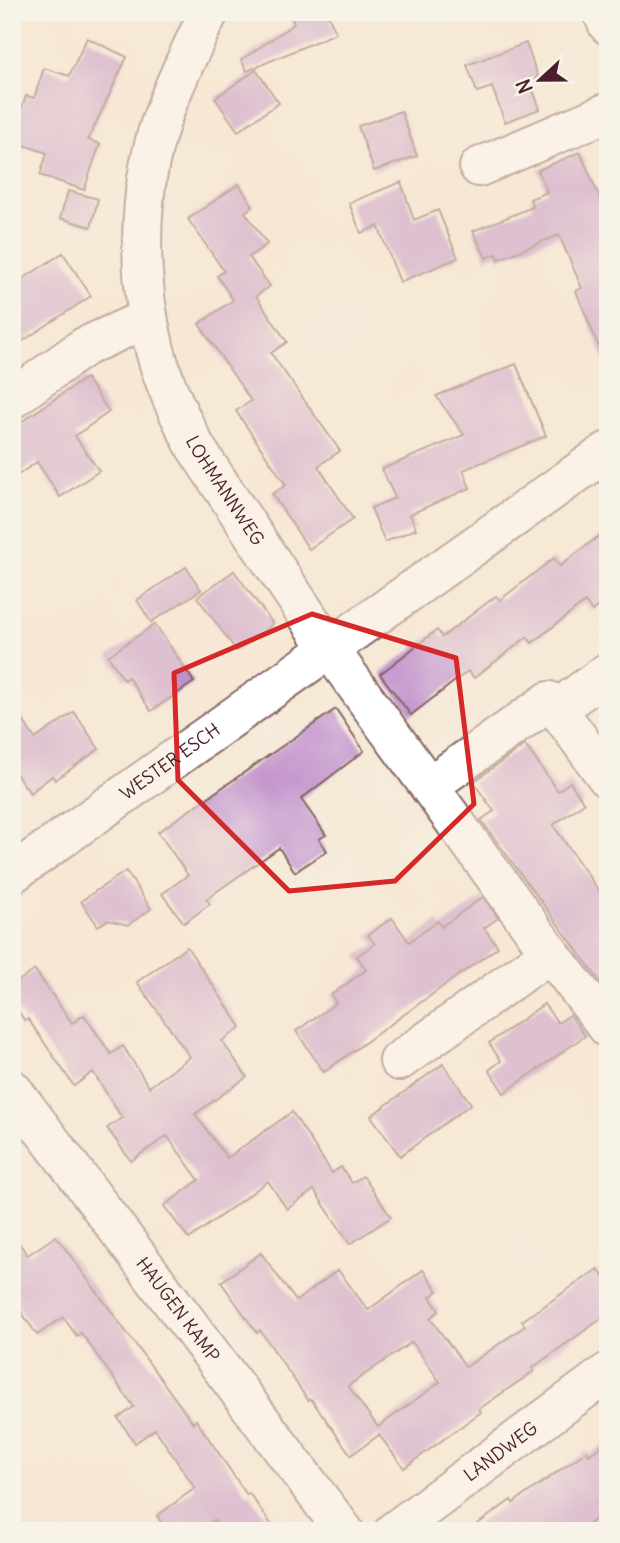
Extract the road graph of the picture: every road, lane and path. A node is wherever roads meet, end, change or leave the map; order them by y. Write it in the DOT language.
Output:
graph roads {
  1 [pos="209,12"];
  2 [pos="602,12"];
  3 [pos="608,25"];
  4 [pos="608,112"];
  5 [pos="479,167"];
  6 [pos="148,318"];
  7 [pos="12,399"];
  8 [pos="608,451"];
  9 [pos="330,650"];
  10 [pos="608,671"];
  11 [pos="560,713"];
  12 [pos="608,779"];
  13 [pos="429,786"];
  14 [pos="12,874"];
  15 [pos="550,953"];
  16 [pos="608,1028"];
  17 [pos="399,1061"];
  18 [pos="12,1089"];
  19 [pos="608,1372"];
  20 [pos="344,1531"];
  21 [pos="394,1531"];
  1 -- 6 [label="street, LOHMANNWEG"];
  2 -- 3 [label="street"];
  4 -- 5 [label="street"];
  6 -- 7 [label="street"];
  6 -- 9 [label="street, LOHMANNWEG"];
  8 -- 9 [label="street, WESTER ESCH"];
  9 -- 13 [label="street"];
  9 -- 14 [label="street, WESTER ESCH"];
  10 -- 11 [label="street"];
  11 -- 12 [label="street"];
  11 -- 13 [label="street"];
  13 -- 15 [label="street"];
  15 -- 16 [label="street"];
  15 -- 17 [label="street"];
  18 -- 20 [label="street, HAUGEN KAMP"];
  19 -- 21 [label="street, LANDWEG"];
}
